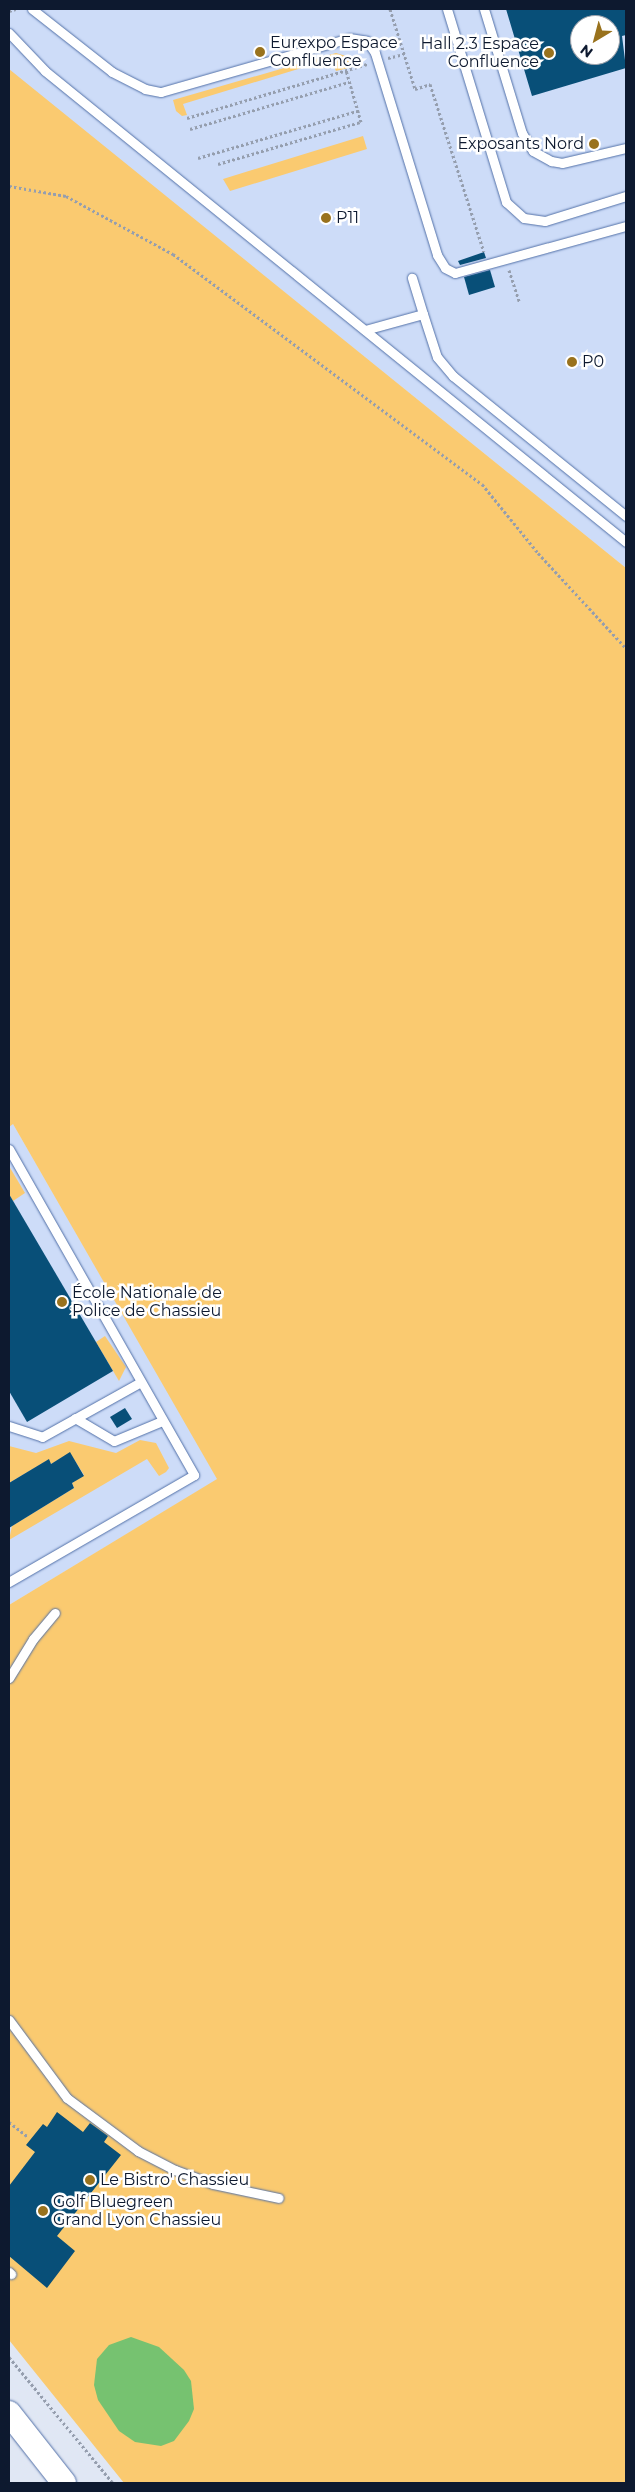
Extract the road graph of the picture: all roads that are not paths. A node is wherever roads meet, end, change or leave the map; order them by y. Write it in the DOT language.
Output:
graph roads {
  1 [pos="32,9"];
  2 [pos="447,9"];
  3 [pos="484,9"];
  4 [pos="9,33"];
  5 [pos="626,148"];
  6 [pos="626,196"];
  7 [pos="626,226"];
  8 [pos="412,278"];
  9 [pos="423,314"];
  10 [pos="365,330"];
  11 [pos="626,516"];
  12 [pos="626,542"];
  13 [pos="9,1149"];
  14 [pos="139,1382"];
  15 [pos="76,1418"];
  16 [pos="162,1421"];
  17 [pos="9,1426"];
  18 [pos="9,1582"];
  19 [pos="55,1613"];
  20 [pos="9,1678"];
  21 [pos="9,2020"];
  22 [pos="279,2198"];
  23 [pos="9,2413"];
  24 [pos="64,2483"];
  1 -- 7 [label="lane"];
  2 -- 6 [label="lane"];
  3 -- 5 [label="lane"];
  4 -- 10 [label="lane"];
  8 -- 9 [label="lane"];
  9 -- 10 [label="lane"];
  9 -- 11 [label="lane"];
  10 -- 12 [label="lane"];
  13 -- 14 [label="lane"];
  14 -- 15 [label="lane"];
  14 -- 16 [label="lane"];
  15 -- 16 [label="lane"];
  15 -- 17 [label="lane"];
  16 -- 18 [label="lane"];
  19 -- 20 [label="lane"];
  21 -- 22 [label="lane"];
  23 -- 24 [label="main road"];
}
